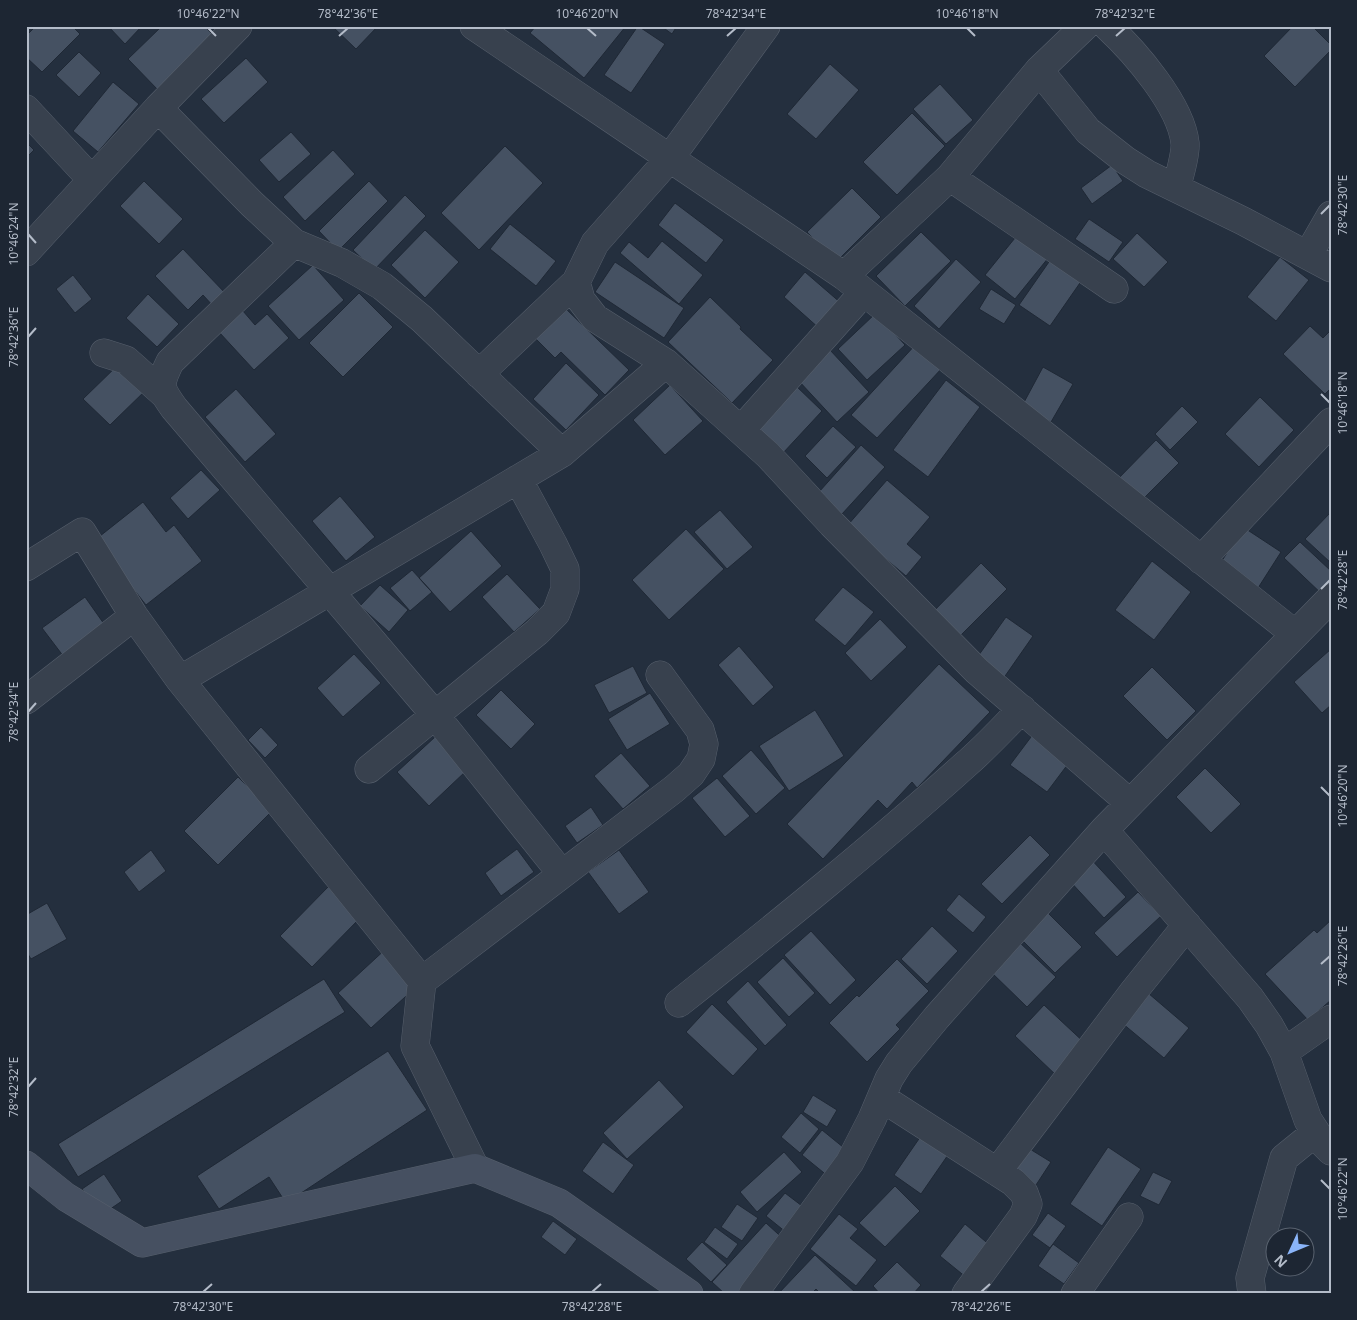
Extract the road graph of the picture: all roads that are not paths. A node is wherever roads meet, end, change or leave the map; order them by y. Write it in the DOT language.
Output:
graph roads {
  1 [pos="238,26"];
  2 [pos="474,26"];
  3 [pos="766,26"];
  4 [pos="1086,26"];
  5 [pos="1107,26"];
  6 [pos="1039,70"];
  7 [pos="158,108"];
  8 [pos="26,109"];
  9 [pos="670,158"];
  10 [pos="950,177"];
  11 [pos="92,180"];
  12 [pos="1176,188"];
  13 [pos="1331,215"];
  14 [pos="294,243"];
  15 [pos="26,252"];
  16 [pos="1319,261"];
  17 [pos="576,282"];
  18 [pos="854,284"];
  19 [pos="1114,289"];
  20 [pos="104,352"];
  21 [pos="666,363"];
  22 [pos="479,374"];
  23 [pos="164,394"];
  24 [pos="1331,422"];
  25 [pos="741,430"];
  26 [pos="562,453"];
  27 [pos="518,479"];
  28 [pos="1201,560"];
  29 [pos="26,567"];
  30 [pos="330,591"];
  31 [pos="1331,598"];
  32 [pos="134,616"];
  33 [pos="1295,634"];
  34 [pos="660,675"];
  35 [pos="180,680"];
  36 [pos="26,700"];
  37 [pos="1022,709"];
  38 [pos="435,715"];
  39 [pos="369,769"];
  40 [pos="1130,803"];
  41 [pos="1104,830"];
  42 [pos="562,874"];
  43 [pos="1187,925"];
  44 [pos="422,981"];
  45 [pos="679,1003"];
  46 [pos="1331,1019"];
  47 [pos="1284,1052"];
  48 [pos="882,1098"];
  49 [pos="1323,1142"];
  50 [pos="26,1165"];
  51 [pos="475,1168"];
  52 [pos="997,1172"];
  53 [pos="1128,1217"];
  54 [pos="688,1294"];
  55 [pos="753,1294"];
  56 [pos="966,1294"];
  57 [pos="1075,1294"];
  58 [pos="1252,1294"];
  1 -- 7 [label="street"];
  2 -- 9 [label="street"];
  3 -- 9 [label="street"];
  4 -- 6 [label="street"];
  5 -- 12 [label="street"];
  6 -- 10 [label="street"];
  6 -- 12 [label="street"];
  7 -- 11 [label="street"];
  7 -- 14 [label="street"];
  8 -- 11 [label="street"];
  9 -- 17 [label="street"];
  9 -- 18 [label="street"];
  10 -- 18 [label="street"];
  10 -- 19 [label="street"];
  11 -- 15 [label="street"];
  12 -- 16 [label="street"];
  13 -- 16 [label="street"];
  14 -- 22 [label="street"];
  14 -- 23 [label="street"];
  17 -- 21 [label="street"];
  17 -- 22 [label="street"];
  18 -- 25 [label="street"];
  18 -- 28 [label="street"];
  20 -- 23 [label="street"];
  21 -- 25 [label="street"];
  21 -- 26 [label="street"];
  22 -- 26 [label="street"];
  23 -- 30 [label="street"];
  24 -- 28 [label="street"];
  25 -- 37 [label="street"];
  26 -- 27 [label="street"];
  27 -- 30 [label="street"];
  27 -- 38 [label="street"];
  28 -- 33 [label="street"];
  29 -- 32 [label="street"];
  30 -- 35 [label="street"];
  30 -- 38 [label="street"];
  31 -- 33 [label="street"];
  32 -- 35 [label="street"];
  32 -- 36 [label="street"];
  33 -- 40 [label="street"];
  34 -- 42 [label="street"];
  35 -- 44 [label="street"];
  37 -- 40 [label="street"];
  37 -- 45 [label="street"];
  38 -- 39 [label="street"];
  38 -- 42 [label="street"];
  40 -- 41 [label="street"];
  41 -- 43 [label="street"];
  41 -- 48 [label="street"];
  42 -- 44 [label="street"];
  43 -- 47 [label="street"];
  43 -- 52 [label="street"];
  44 -- 51 [label="street"];
  46 -- 47 [label="street"];
  47 -- 49 [label="street"];
  48 -- 52 [label="street"];
  48 -- 55 [label="street"];
  49 -- 58 [label="street"];
  50 -- 51 [label="street"];
  51 -- 54 [label="street"];
  52 -- 56 [label="street"];
  53 -- 57 [label="street"];
}
